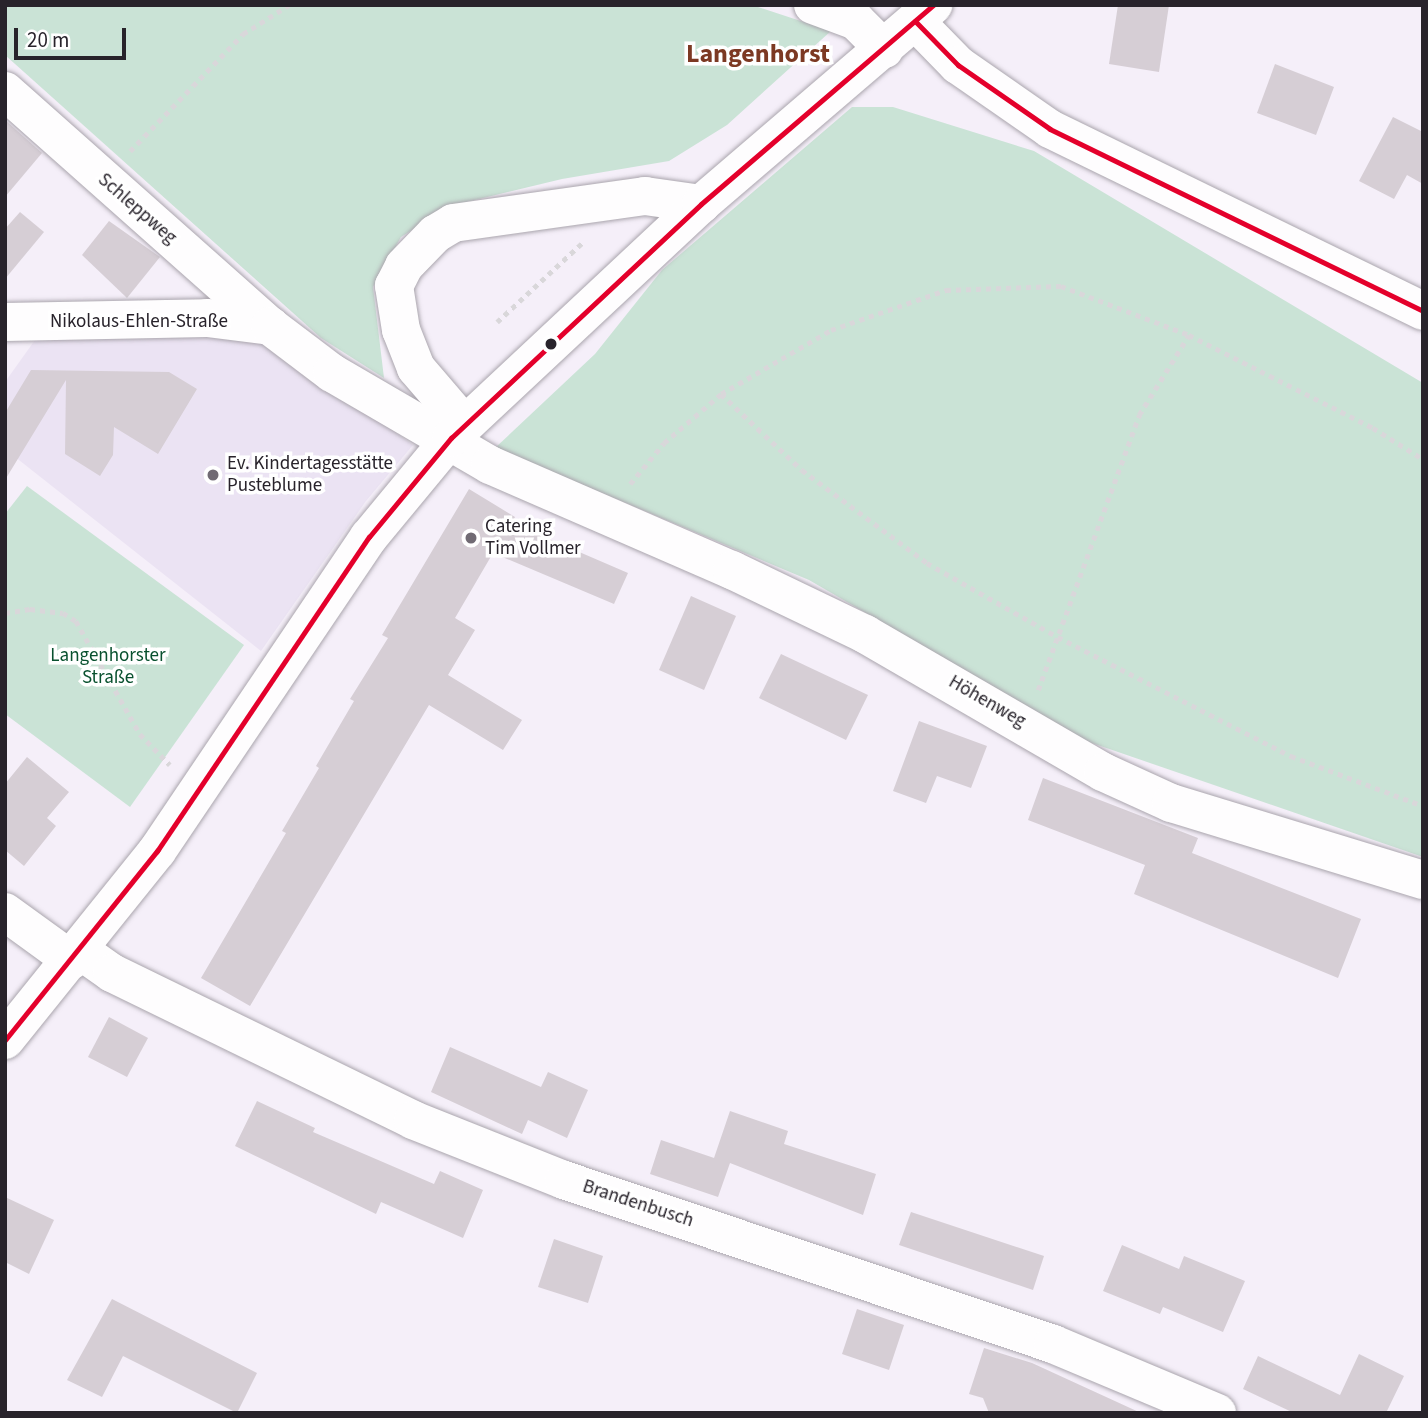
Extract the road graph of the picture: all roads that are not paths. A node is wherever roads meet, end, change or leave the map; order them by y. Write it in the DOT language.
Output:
graph roads {
  1 [pos="813,5"];
  2 [pos="924,13"];
  3 [pos="884,49"];
  4 [pos="5,90"];
  5 [pos="701,204"];
  6 [pos="1423,311"];
  7 [pos="5,322"];
  8 [pos="270,326"];
  9 [pos="457,431"];
  10 [pos="1423,880"];
  11 [pos="5,912"];
  12 [pos="75,954"];
  13 [pos="5,1040"];
  14 [pos="1217,1413"];
  1 -- 3 [label="street"];
  2 -- 3 [label="street"];
  2 -- 6 [label="street"];
  3 -- 5 [label="street"];
  4 -- 8 [label="street, Schleppweg"];
  5 -- 9 [label="street"];
  5 -- 9 [label="street"];
  7 -- 8 [label="street, Nikolaus-Ehlen-Straße"];
  8 -- 9 [label="street, Nikolaus-Ehlen-Straße"];
  9 -- 10 [label="street, Höhenweg"];
  9 -- 12 [label="street"];
  11 -- 12 [label="street"];
  12 -- 13 [label="street"];
  12 -- 14 [label="street, Brandenbusch"];
}
